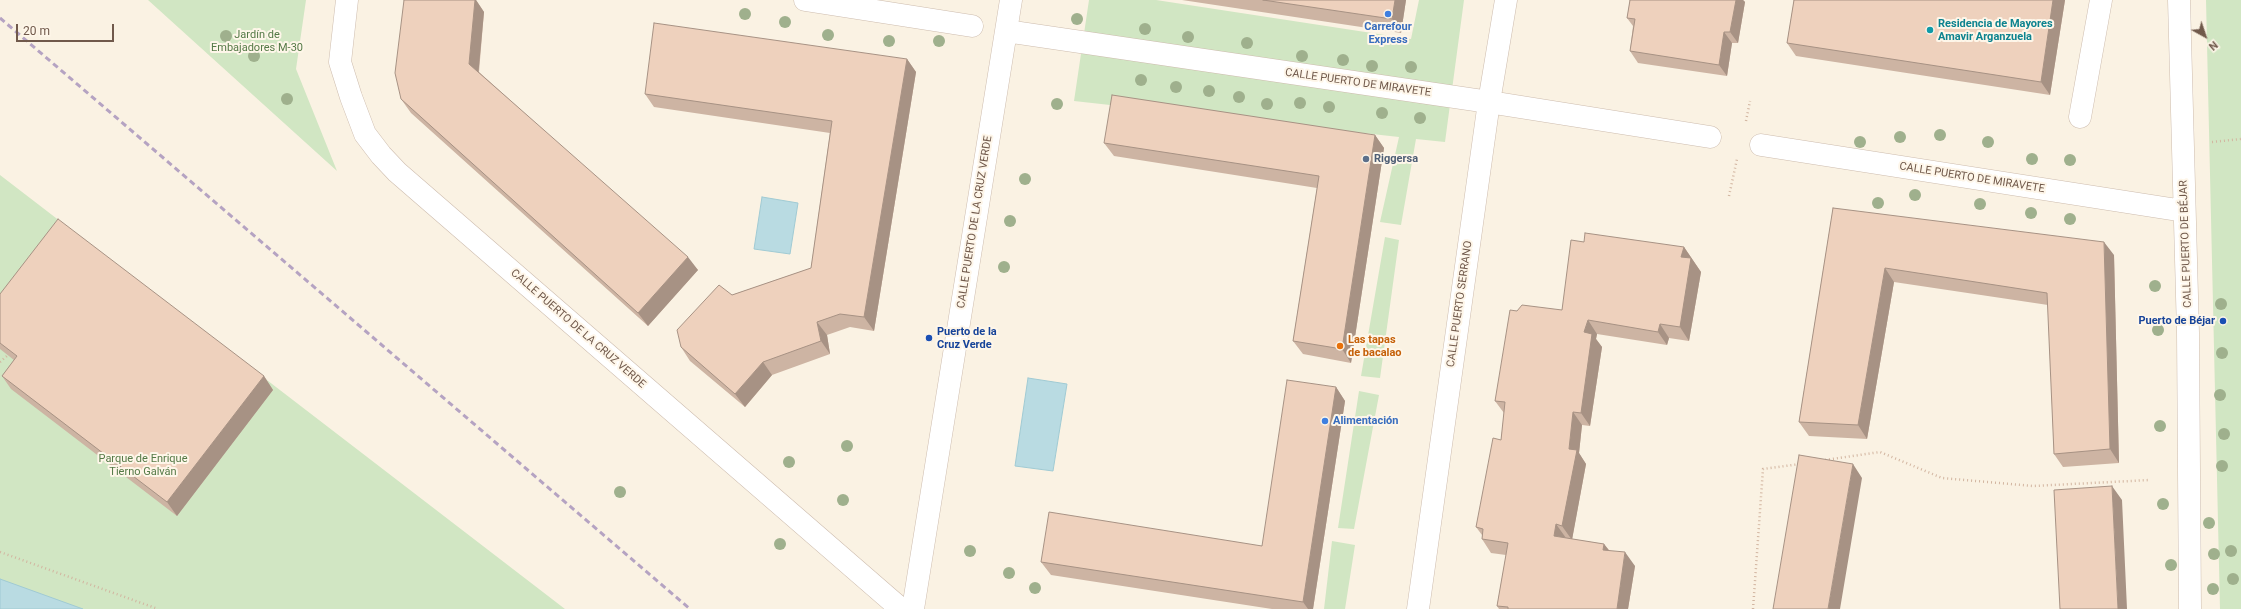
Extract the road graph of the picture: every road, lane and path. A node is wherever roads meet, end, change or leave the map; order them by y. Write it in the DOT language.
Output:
graph roads {
  1 [pos="347,0"];
  2 [pos="805,0"];
  3 [pos="1011,0"];
  4 [pos="1506,0"];
  5 [pos="2101,0"];
  6 [pos="2179,0"];
  7 [pos="972,26"];
  8 [pos="1006,31"];
  9 [pos="1489,102"];
  10 [pos="2080,117"];
  11 [pos="1710,137"];
  12 [pos="2241,139"];
  13 [pos="2211,142"];
  14 [pos="1761,145"];
  15 [pos="2184,211"];
  16 [pos="8,355"];
  17 [pos="0,362"];
  18 [pos="1818,461"];
  19 [pos="1802,463"];
  20 [pos="2150,480"];
  21 [pos="0,552"];
  22 [pos="158,609"];
  23 [pos="901,609"];
  24 [pos="913,609"];
  25 [pos="1418,609"];
  26 [pos="1753,609"];
  27 [pos="2190,609"];
  1 -- 23 [label="street, CALLE PUERTO DE LA CRUZ VERDE"];
  2 -- 7 [label="street"];
  3 -- 8 [label="street, CALLE PUERTO DE LA CRUZ VERDE"];
  4 -- 9 [label="street, CALLE PUERTO SERRANO"];
  5 -- 10 [label="street"];
  6 -- 15 [label="street, CALLE PUERTO DE BÉJAR"];
  8 -- 9 [label="street, CALLE PUERTO DE MIRAVETE"];
  8 -- 24 [label="street, CALLE PUERTO DE LA CRUZ VERDE"];
  9 -- 11 [label="street, CALLE PUERTO DE MIRAVETE"];
  9 -- 25 [label="street, CALLE PUERTO SERRANO"];
  12 -- 13 [label="path"];
  14 -- 15 [label="street, CALLE PUERTO DE MIRAVETE"];
  15 -- 27 [label="street, CALLE PUERTO DE BÉJAR"];
  16 -- 17 [label="path"];
  18 -- 20 [label="path"];
  19 -- 26 [label="path"];
  21 -- 22 [label="path"];
}
